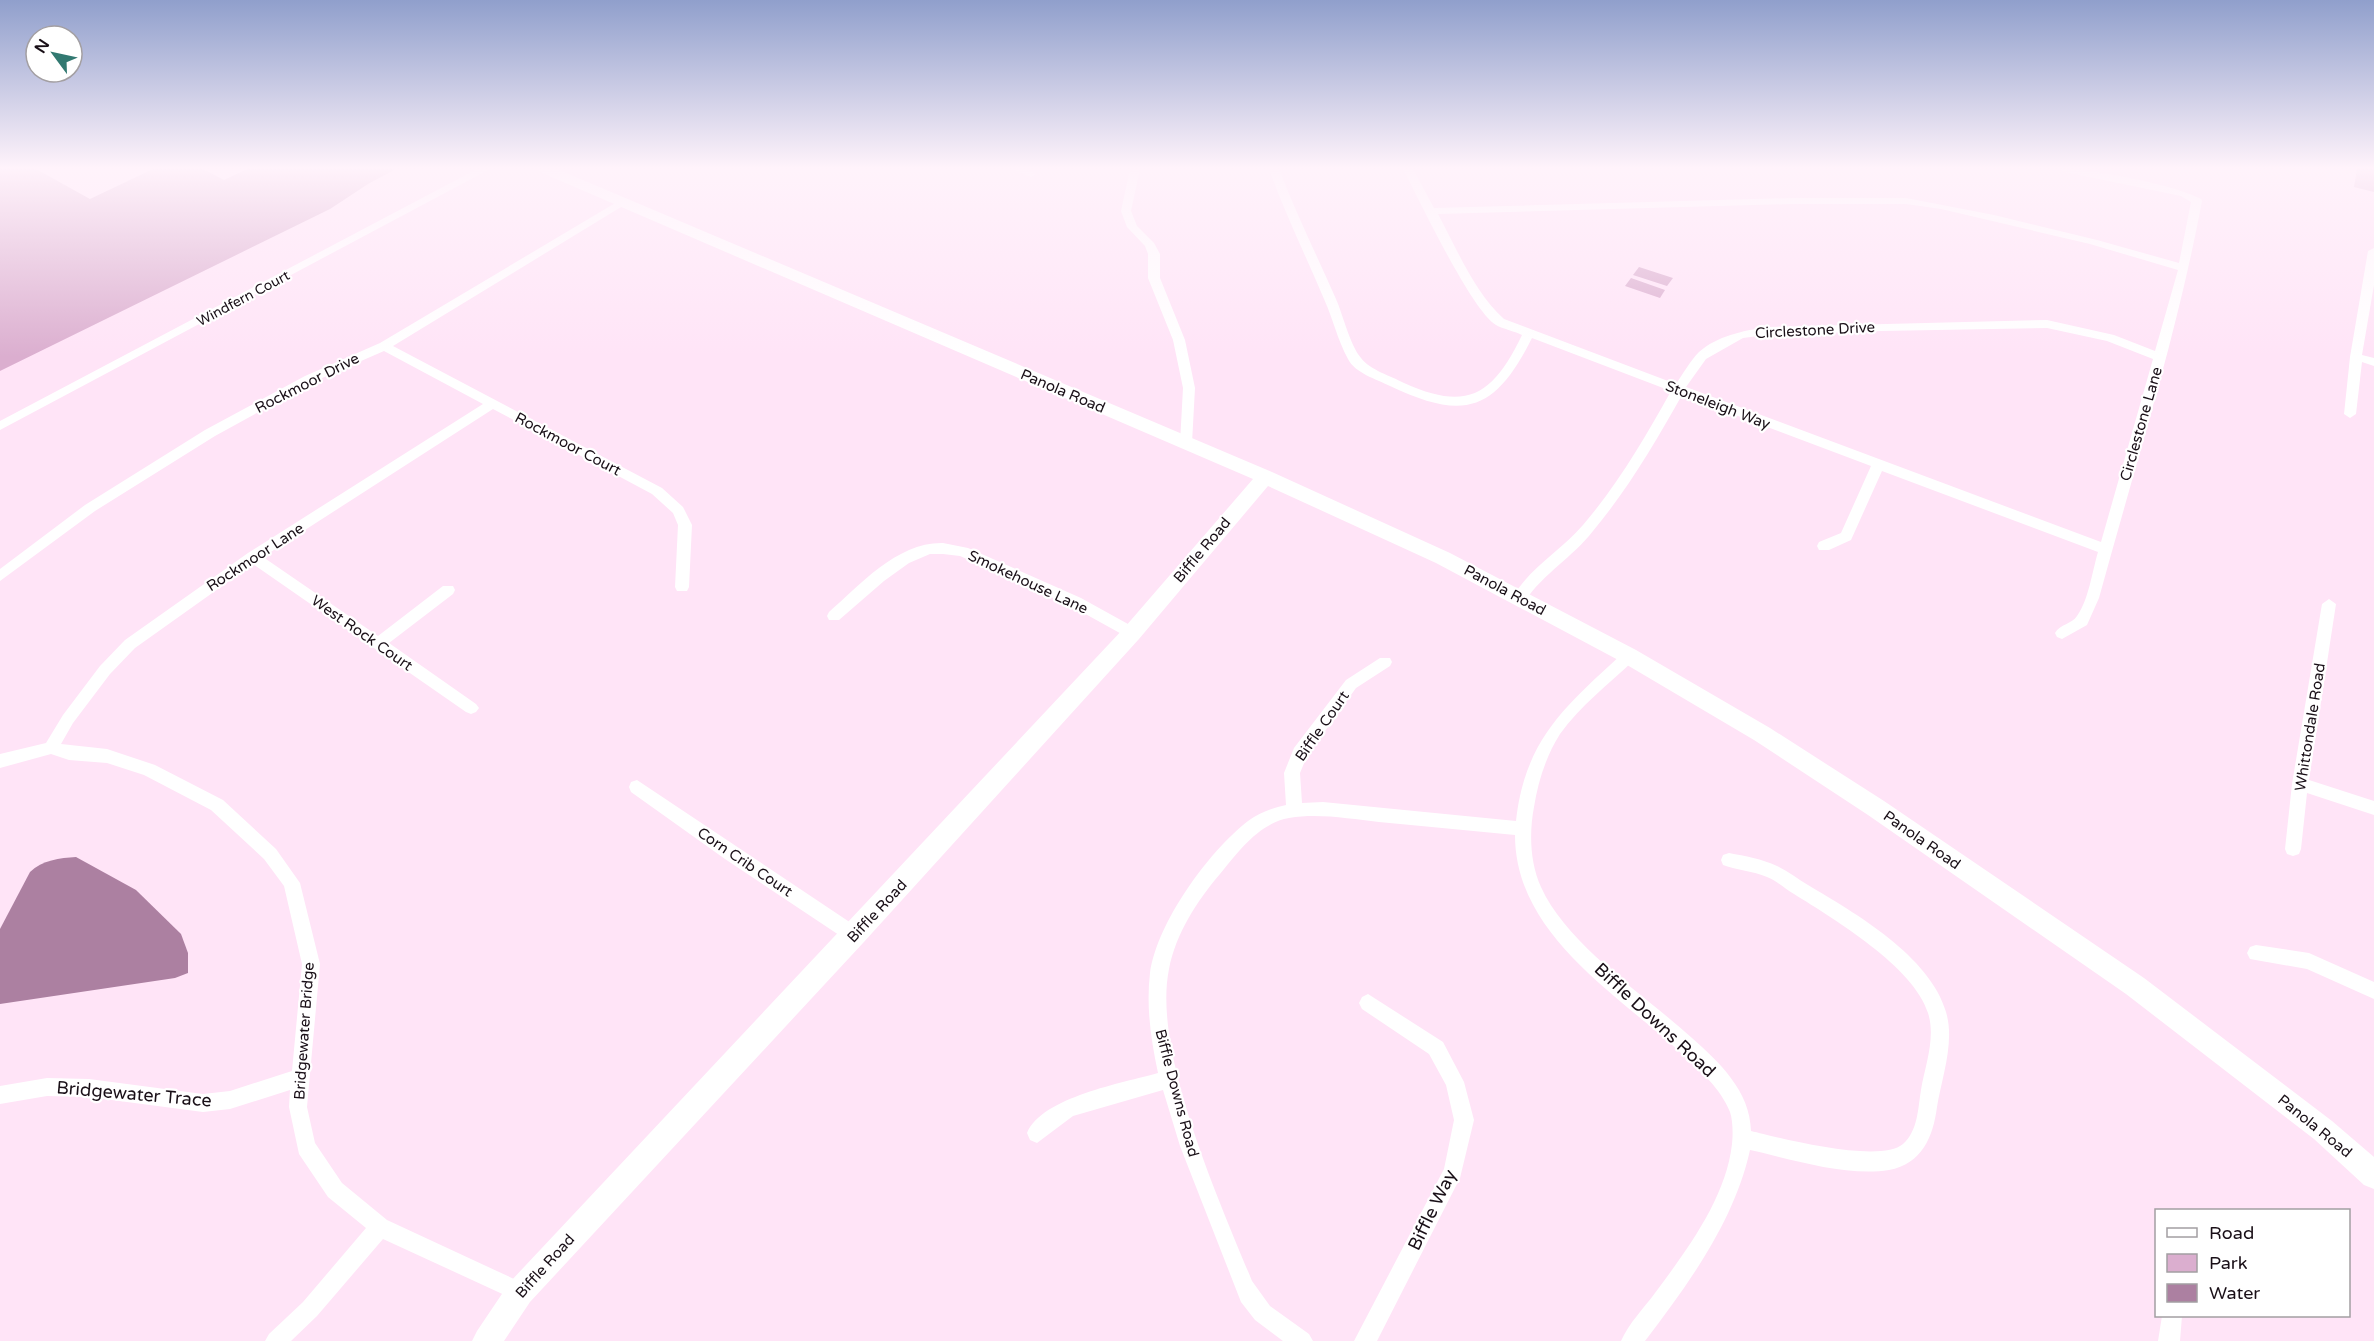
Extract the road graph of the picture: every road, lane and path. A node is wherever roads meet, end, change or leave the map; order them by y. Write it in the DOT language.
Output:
graph roads {
  1 [pos="367,232"];
  2 [pos="573,232"];
  3 [pos="691,232"];
  4 [pos="1137,232"];
  5 [pos="1299,232"];
  6 [pos="1442,232"];
  7 [pos="2049,232"];
  8 [pos="2191,232"];
  9 [pos="2374,251"];
  10 [pos="2184,268"];
  11 [pos="1529,333"];
  12 [pos="384,346"];
  13 [pos="2160,357"];
  14 [pos="2356,357"];
  15 [pos="2374,362"];
  16 [pos="1678,390"];
  17 [pos="492,404"];
  18 [pos="2350,414"];
  19 [pos="0,426"];
  20 [pos="1186,443"];
  21 [pos="1878,465"];
  22 [pos="1265,477"];
  23 [pos="1824,546"];
  24 [pos="2104,549"];
  25 [pos="253,557"];
  26 [pos="0,576"];
  27 [pos="682,587"];
  28 [pos="448,590"];
  29 [pos="1520,597"];
  30 [pos="2329,604"];
  31 [pos="834,616"];
  32 [pos="1132,633"];
  33 [pos="2062,633"];
  34 [pos="377,644"];
  35 [pos="1629,656"];
  36 [pos="1384,662"];
  37 [pos="471,708"];
  38 [pos="51,748"];
  39 [pos="0,761"];
  40 [pos="2300,784"];
  41 [pos="637,787"];
  42 [pos="2374,808"];
  43 [pos="1294,809"];
  44 [pos="1522,829"];
  45 [pos="2293,849"];
  46 [pos="1729,860"];
  47 [pos="854,935"];
  48 [pos="2256,953"];
  49 [pos="2374,991"];
  50 [pos="1368,1003"];
  51 [pos="301,1077"];
  52 [pos="1170,1079"];
  53 [pos="0,1095"];
  54 [pos="1037,1133"];
  55 [pos="1742,1139"];
  56 [pos="2374,1175"];
  57 [pos="380,1227"];
  58 [pos="520,1292"];
  59 [pos="2172,1317"];
  60 [pos="276,1341"];
  61 [pos="487,1341"];
  62 [pos="1302,1341"];
  63 [pos="1365,1341"];
  64 [pos="1632,1341"];
  65 [pos="2169,1341"];
  1 -- 19 [label="street, Windfern Court"];
  2 -- 12 [label="street, Rockmoor Drive"];
  3 -- 20 [label="main road, Panola Road"];
  4 -- 20 [label="street"];
  5 -- 11 [label="street"];
  6 -- 11 [label="street, Stoneleigh Way"];
  7 -- 10 [label="street"];
  8 -- 10 [label="street, Circlestone Lane"];
  9 -- 14 [label="street"];
  10 -- 13 [label="street, Circlestone Lane"];
  11 -- 16 [label="street, Stoneleigh Way"];
  12 -- 17 [label="street, Rockmoor Court"];
  12 -- 26 [label="street, Rockmoor Drive"];
  13 -- 16 [label="street, Circlestone Drive"];
  13 -- 24 [label="street, Circlestone Lane"];
  14 -- 15 [label="street"];
  14 -- 18 [label="street"];
  16 -- 21 [label="street, Stoneleigh Way"];
  16 -- 29 [label="street, Circlestone Drive"];
  17 -- 25 [label="street, Rockmoor Lane"];
  17 -- 27 [label="street, Rockmoor Court"];
  20 -- 22 [label="main road, Panola Road"];
  21 -- 23 [label="street"];
  21 -- 24 [label="street, Stoneleigh Way"];
  22 -- 29 [label="main road, Panola Road"];
  22 -- 32 [label="main road, Biffle Road"];
  24 -- 33 [label="street, Circlestone Lane"];
  25 -- 34 [label="street, West Rock Court"];
  25 -- 38 [label="street, Rockmoor Lane"];
  28 -- 34 [label="street"];
  29 -- 35 [label="main road, Panola Road"];
  30 -- 40 [label="street, Whittondale Road"];
  31 -- 32 [label="street, Smokehouse Lane"];
  32 -- 47 [label="main road, Biffle Road"];
  34 -- 37 [label="street, West Rock Court"];
  35 -- 44 [label="street, Biffle Downs Road"];
  35 -- 56 [label="main road, Panola Road"];
  36 -- 43 [label="street, Biffle Court"];
  38 -- 39 [label="street, Bridgewater Bridge"];
  38 -- 51 [label="street, Bridgewater Bridge"];
  40 -- 42 [label="street"];
  40 -- 45 [label="street, Whittondale Road"];
  41 -- 47 [label="street, Corn Crib Court"];
  43 -- 44 [label="street, Biffle Downs Road"];
  43 -- 52 [label="street, Biffle Downs Road"];
  44 -- 55 [label="street, Biffle Downs Road"];
  46 -- 55 [label="street"];
  47 -- 58 [label="main road, Biffle Road"];
  48 -- 49 [label="street"];
  50 -- 63 [label="street, Biffle Way"];
  51 -- 53 [label="street, Bridgewater Trace"];
  51 -- 57 [label="street, Bridgewater Bridge"];
  52 -- 54 [label="street"];
  52 -- 62 [label="street, Biffle Downs Road"];
  55 -- 64 [label="street, Biffle Downs Road"];
  57 -- 58 [label="street, Bridgewater Bridge"];
  57 -- 60 [label="street"];
  58 -- 61 [label="main road, Biffle Road"];
  59 -- 65 [label="street"];
}
